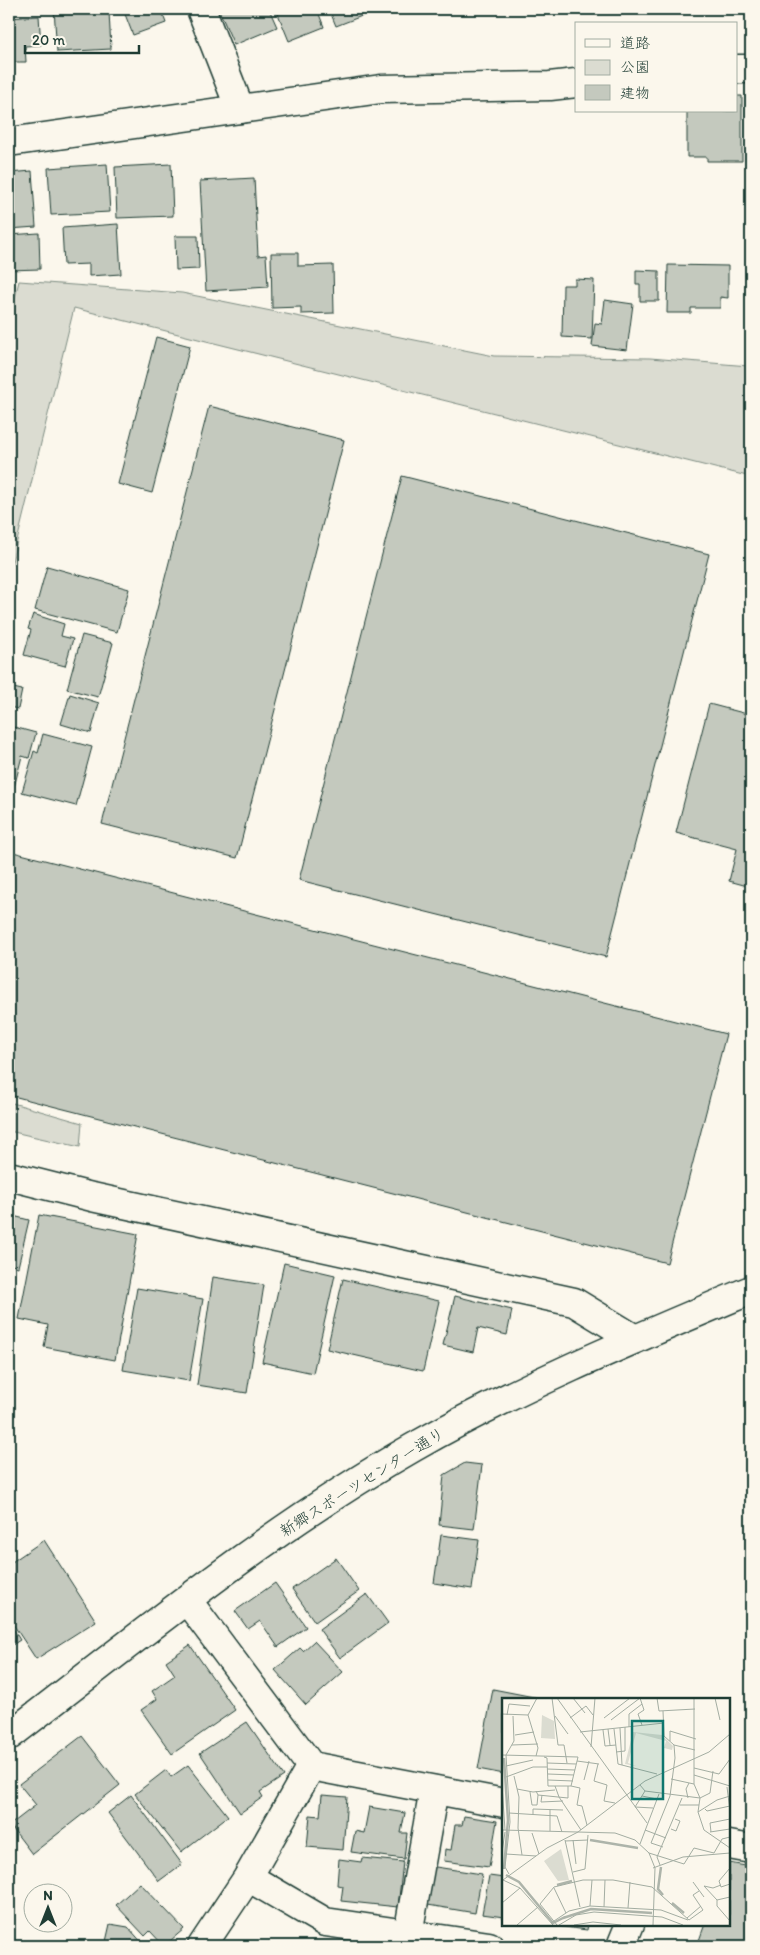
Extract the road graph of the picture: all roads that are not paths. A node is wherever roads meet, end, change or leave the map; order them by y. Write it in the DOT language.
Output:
graph roads {
  1 [pos="201,9"];
  2 [pos="738,69"];
  3 [pos="751,69"];
  4 [pos="575,83"];
  5 [pos="240,109"];
  6 [pos="9,142"];
  7 [pos="9,1176"];
  8 [pos="751,1290"];
  9 [pos="634,1339"];
  10 [pos="187,1600"];
  11 [pos="9,1736"];
  12 [pos="311,1766"];
  13 [pos="434,1790"];
  14 [pos="502,1803"];
  15 [pos="730,1845"];
  16 [pos="751,1849"];
  17 [pos="248,1877"];
  18 [pos="630,1925"];
  19 [pos="408,1934"];
  20 [pos="202,1946"];
  21 [pos="489,1946"];
  22 [pos="621,1946"];
  1 -- 5 [label="street"];
  2 -- 3 [label="street"];
  4 -- 5 [label="street"];
  5 -- 6 [label="street"];
  7 -- 9 [label="street"];
  8 -- 9 [label="street, 新郷スポーツセンター通り"];
  9 -- 10 [label="street, 新郷スポーツセンター通り"];
  10 -- 11 [label="street, 新郷スポーツセンター通り"];
  10 -- 12 [label="street"];
  12 -- 13 [label="street"];
  12 -- 17 [label="street"];
  13 -- 14 [label="street"];
  13 -- 19 [label="street"];
  15 -- 16 [label="street"];
  17 -- 19 [label="street"];
  17 -- 20 [label="street"];
  18 -- 22 [label="street"];
  19 -- 21 [label="street"];
}
